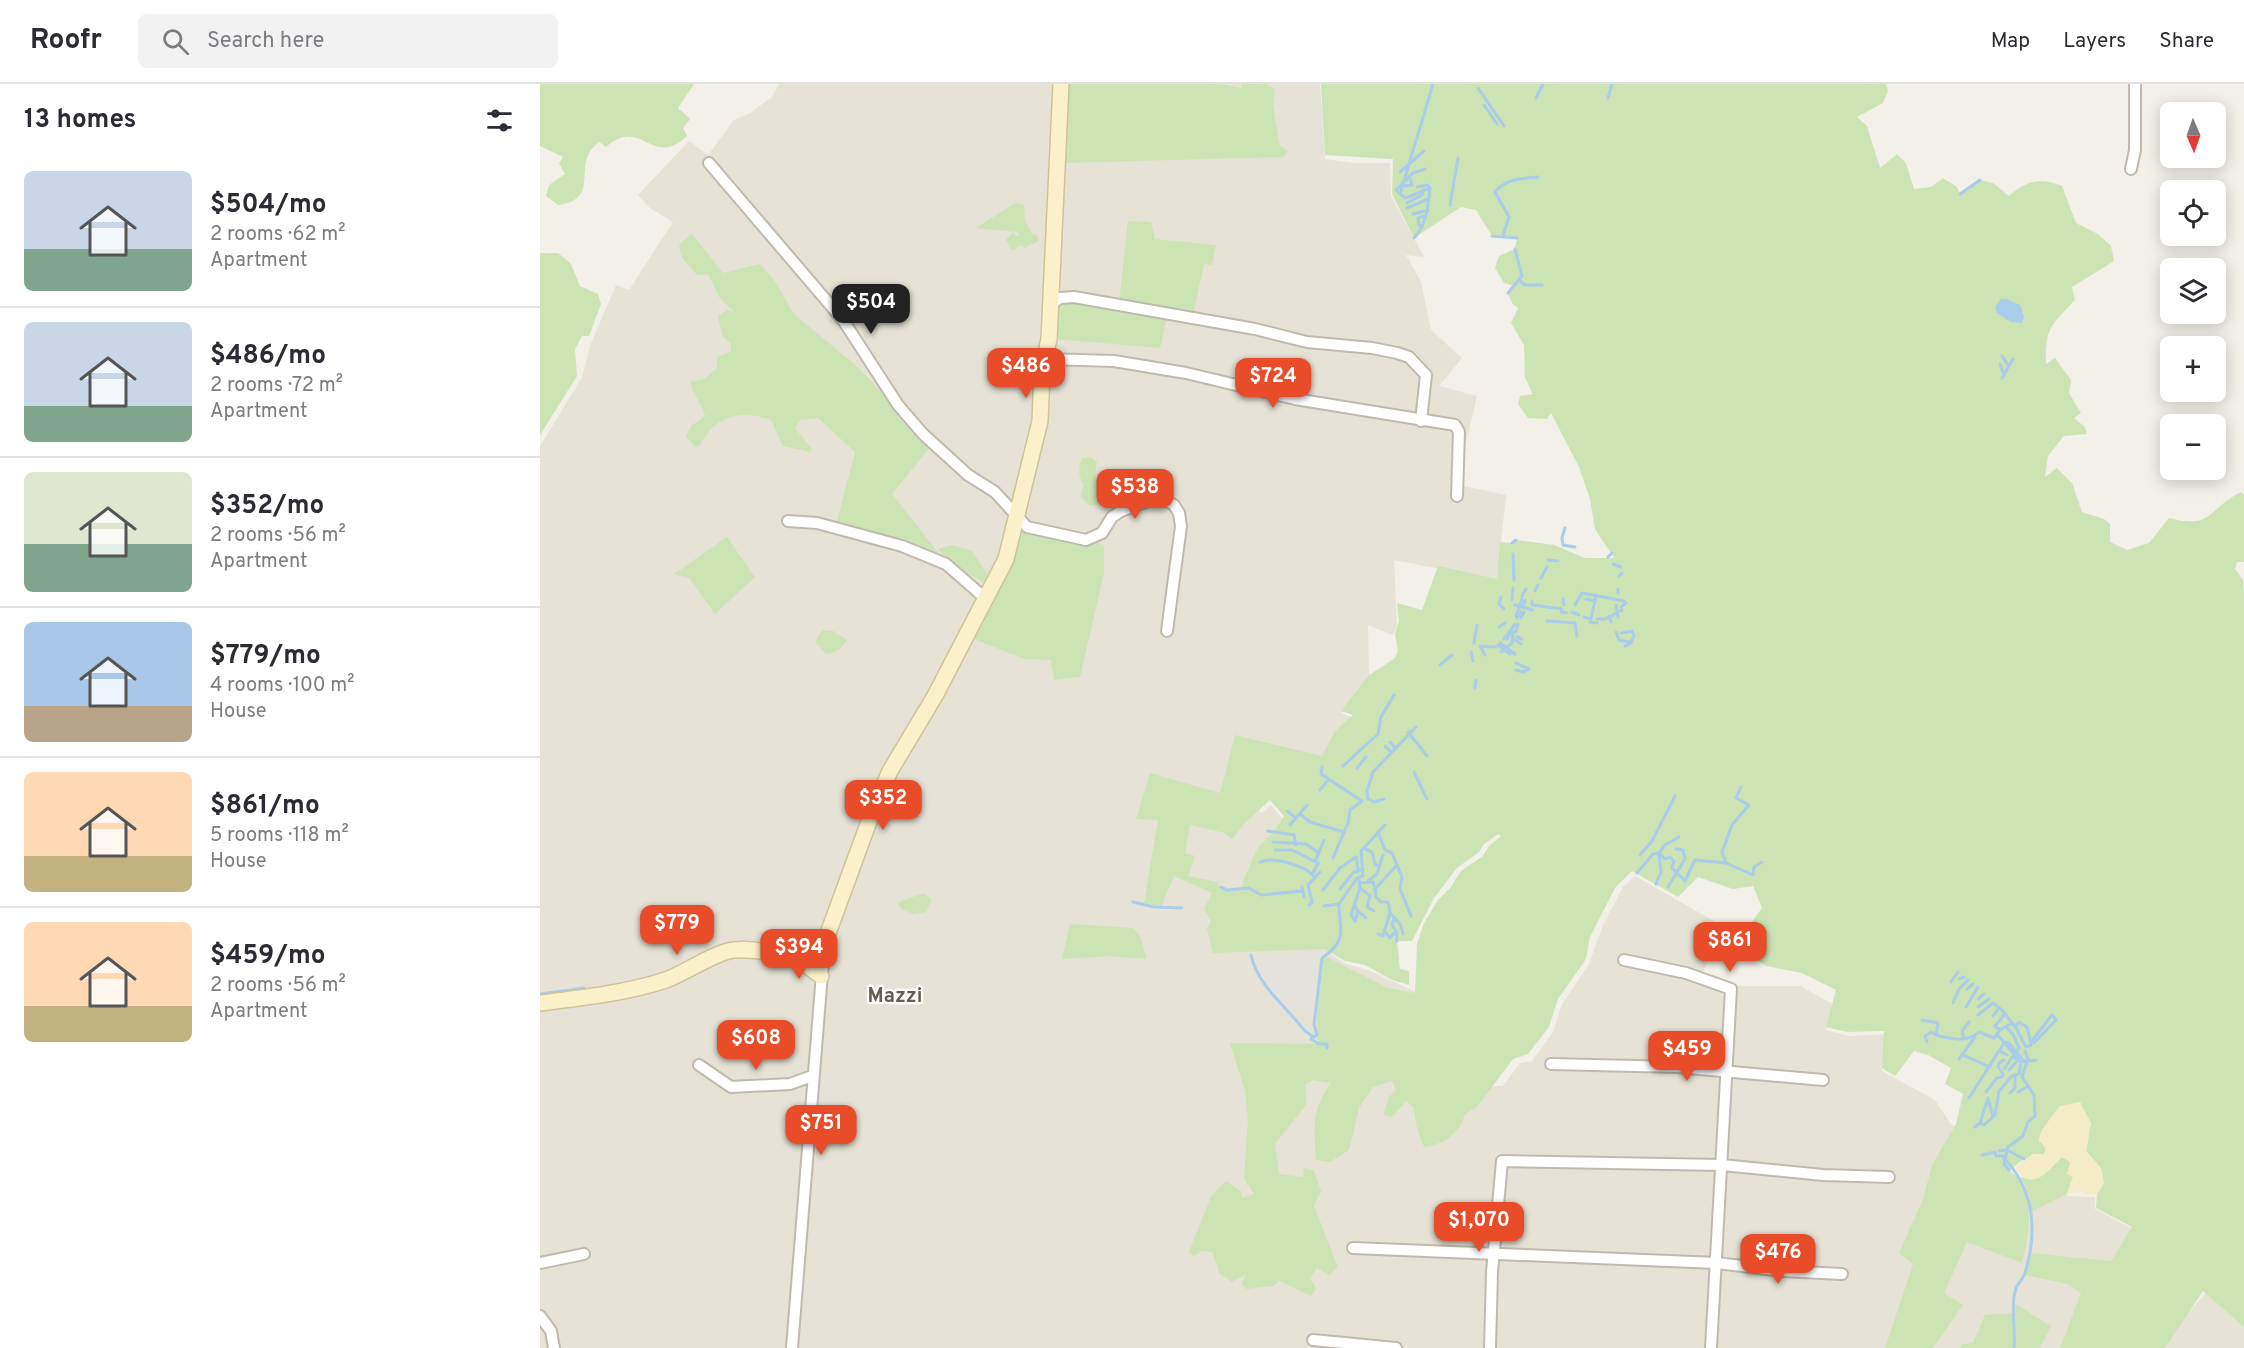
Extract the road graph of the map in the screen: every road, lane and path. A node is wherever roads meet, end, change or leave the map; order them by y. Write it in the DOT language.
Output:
graph roads {
  1 [pos="1061,84"];
  2 [pos="2135,84"];
  3 [pos="709,163"];
  4 [pos="2131,169"];
  5 [pos="1051,304"];
  6 [pos="1045,358"];
  7 [pos="1421,421"];
  8 [pos="1457,496"];
  9 [pos="1017,519"];
  10 [pos="788,521"];
  11 [pos="986,599"];
  12 [pos="1167,631"];
  13 [pos="822,943"];
  14 [pos="794,956"];
  15 [pos="1624,960"];
  16 [pos="821,976"];
  17 [pos="540,1003"];
  18 [pos="1551,1064"];
  19 [pos="699,1065"];
  20 [pos="1726,1071"];
  21 [pos="812,1076"];
  22 [pos="1824,1080"];
  23 [pos="1722,1165"];
  24 [pos="1889,1177"];
  25 [pos="1353,1248"];
  26 [pos="1493,1253"];
  27 [pos="584,1254"];
  28 [pos="540,1263"];
  29 [pos="1717,1263"];
  30 [pos="1842,1274"];
  31 [pos="540,1316"];
  32 [pos="1313,1340"];
  33 [pos="552,1348"];
  34 [pos="792,1348"];
  35 [pos="1396,1348"];
  36 [pos="1490,1348"];
  37 [pos="1711,1348"];
  1 -- 5 [label="street"];
  2 -- 4 [label="street"];
  3 -- 9 [label="street"];
  5 -- 6 [label="street"];
  5 -- 7 [label="street"];
  6 -- 7 [label="street"];
  6 -- 9 [label="street"];
  7 -- 8 [label="street"];
  9 -- 11 [label="street"];
  9 -- 12 [label="street"];
  10 -- 11 [label="street"];
  11 -- 13 [label="street"];
  13 -- 14 [label="street"];
  13 -- 16 [label="street"];
  14 -- 16 [label="street"];
  14 -- 17 [label="street"];
  15 -- 20 [label="street"];
  16 -- 21 [label="street"];
  18 -- 20 [label="street"];
  19 -- 21 [label="street"];
  20 -- 22 [label="street"];
  20 -- 23 [label="street"];
  21 -- 34 [label="street"];
  23 -- 24 [label="street"];
  23 -- 26 [label="street"];
  23 -- 29 [label="street"];
  25 -- 26 [label="street"];
  26 -- 29 [label="street"];
  26 -- 36 [label="street"];
  27 -- 28 [label="street"];
  29 -- 30 [label="street"];
  29 -- 37 [label="street"];
  31 -- 33 [label="street"];
  32 -- 35 [label="street"];
}
